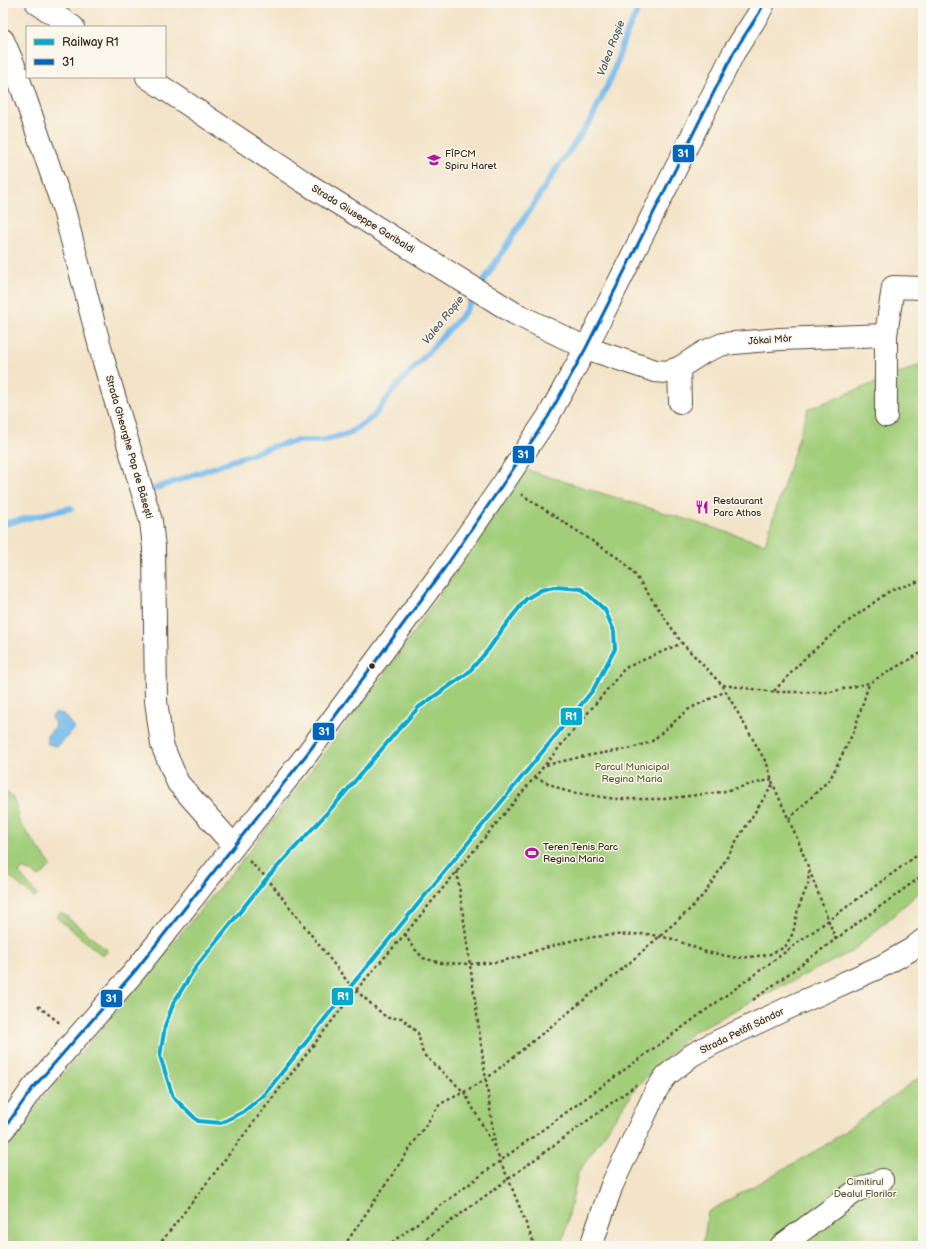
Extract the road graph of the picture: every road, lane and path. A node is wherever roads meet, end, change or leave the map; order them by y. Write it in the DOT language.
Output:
graph roads {
  1 [pos="37,3"];
  2 [pos="764,3"];
  3 [pos="72,26"];
  4 [pos="3,40"];
  5 [pos="148,78"];
  6 [pos="923,288"];
  7 [pos="886,335"];
  8 [pos="586,348"];
  9 [pos="679,368"];
  10 [pos="680,402"];
  11 [pos="886,416"];
  12 [pos="505,481"];
  13 [pos="923,580"];
  14 [pos="682,643"];
  15 [pos="923,654"];
  16 [pos="869,683"];
  17 [pos="722,685"];
  18 [pos="726,691"];
  19 [pos="774,692"];
  20 [pos="546,765"];
  21 [pos="534,777"];
  22 [pos="772,779"];
  23 [pos="774,784"];
  24 [pos="789,819"];
  25 [pos="234,846"];
  26 [pos="923,851"];
  27 [pos="809,870"];
  28 [pos="457,871"];
  29 [pos="828,921"];
  30 [pos="404,934"];
  31 [pos="659,936"];
  32 [pos="836,940"];
  33 [pos="923,940"];
  34 [pos="470,964"];
  35 [pos="356,990"];
  36 [pos="38,1006"];
  37 [pos="78,1036"];
  38 [pos="486,1080"];
  39 [pos="464,1092"];
  40 [pos="3,1130"];
  41 [pos="495,1148"];
  42 [pos="500,1161"];
  43 [pos="882,1180"];
  44 [pos="161,1242"];
  45 [pos="158,1246"];
  46 [pos="166,1246"];
  47 [pos="344,1246"];
  48 [pos="387,1246"];
  49 [pos="535,1246"];
  50 [pos="591,1246"];
  51 [pos="781,1246"];
  1 -- 3 [label="street"];
  2 -- 8 [label="street"];
  4 -- 25 [label="street, Strada Gheorghe Pop de Băsești"];
  5 -- 8 [label="street, Strada Giuseppe Garibaldi"];
  6 -- 7 [label="street"];
  7 -- 9 [label="street, Jókai Mór"];
  7 -- 11 [label="street"];
  8 -- 9 [label="street, Jókai Mór"];
  8 -- 12 [label="street"];
  9 -- 10 [label="street"];
  12 -- 14 [label="path"];
  12 -- 25 [label="street"];
  13 -- 19 [label="path"];
  14 -- 17 [label="path"];
  14 -- 21 [label="path"];
  15 -- 16 [label="path"];
  16 -- 19 [label="path"];
  16 -- 24 [label="path"];
  17 -- 18 [label="path"];
  17 -- 19 [label="path"];
  18 -- 20 [label="path"];
  18 -- 22 [label="path"];
  21 -- 22 [label="path"];
  21 -- 28 [label="path"];
  22 -- 23 [label="path"];
  23 -- 24 [label="path"];
  23 -- 31 [label="path"];
  24 -- 27 [label="path"];
  25 -- 35 [label="path"];
  25 -- 37 [label="street"];
  26 -- 29 [label="path"];
  27 -- 29 [label="path"];
  27 -- 31 [label="path"];
  28 -- 30 [label="path"];
  28 -- 34 [label="path"];
  29 -- 32 [label="path"];
  29 -- 42 [label="path"];
  30 -- 34 [label="path"];
  30 -- 35 [label="path"];
  31 -- 34 [label="path"];
  31 -- 38 [label="path"];
  33 -- 50 [label="street, Strada Petőfi Sándor"];
  34 -- 38 [label="path"];
  35 -- 39 [label="path"];
  35 -- 44 [label="path"];
  36 -- 37 [label="path"];
  37 -- 40 [label="street"];
  38 -- 39 [label="path"];
  38 -- 41 [label="path"];
  39 -- 41 [label="path"];
  39 -- 47 [label="path"];
  41 -- 42 [label="path"];
  42 -- 48 [label="path"];
  42 -- 49 [label="path"];
  43 -- 51 [label="street"];
  44 -- 45 [label="path"];
  44 -- 46 [label="path"];
}
